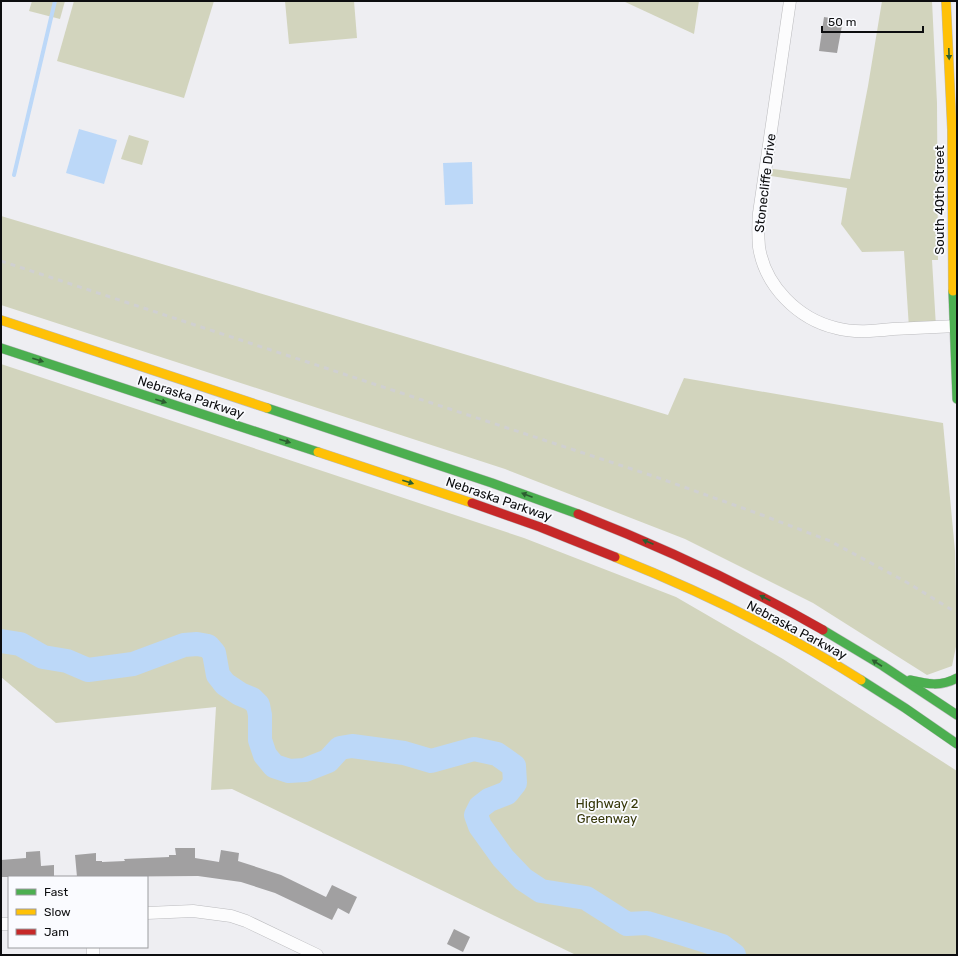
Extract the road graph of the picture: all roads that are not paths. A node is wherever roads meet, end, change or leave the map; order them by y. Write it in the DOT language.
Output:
graph roads {
  1 [pos="790,1"];
  2 [pos="946,1"];
  3 [pos="1,320"];
  4 [pos="956,326"];
  5 [pos="1,348"];
  6 [pos="957,399"];
  7 [pos="896,675"];
  8 [pos="957,678"];
  9 [pos="957,715"];
  10 [pos="957,744"];
  11 [pos="148,913"];
  12 [pos="317,955"];
  1 -- 4 [label="street, Stonecliffe Drive"];
  2 -- 4 [label="main road, South 40th Street, one-way"];
  7 -- 3 [label="main road, Nebraska Parkway, one-way"];
  4 -- 6 [label="main road, South 40th Street"];
  5 -- 10 [label="main road, Nebraska Parkway, one-way"];
  7 -- 8 [label="main road"];
  7 -- 9 [label="main road, Nebraska Parkway"];
  11 -- 12 [label="street"];
}
